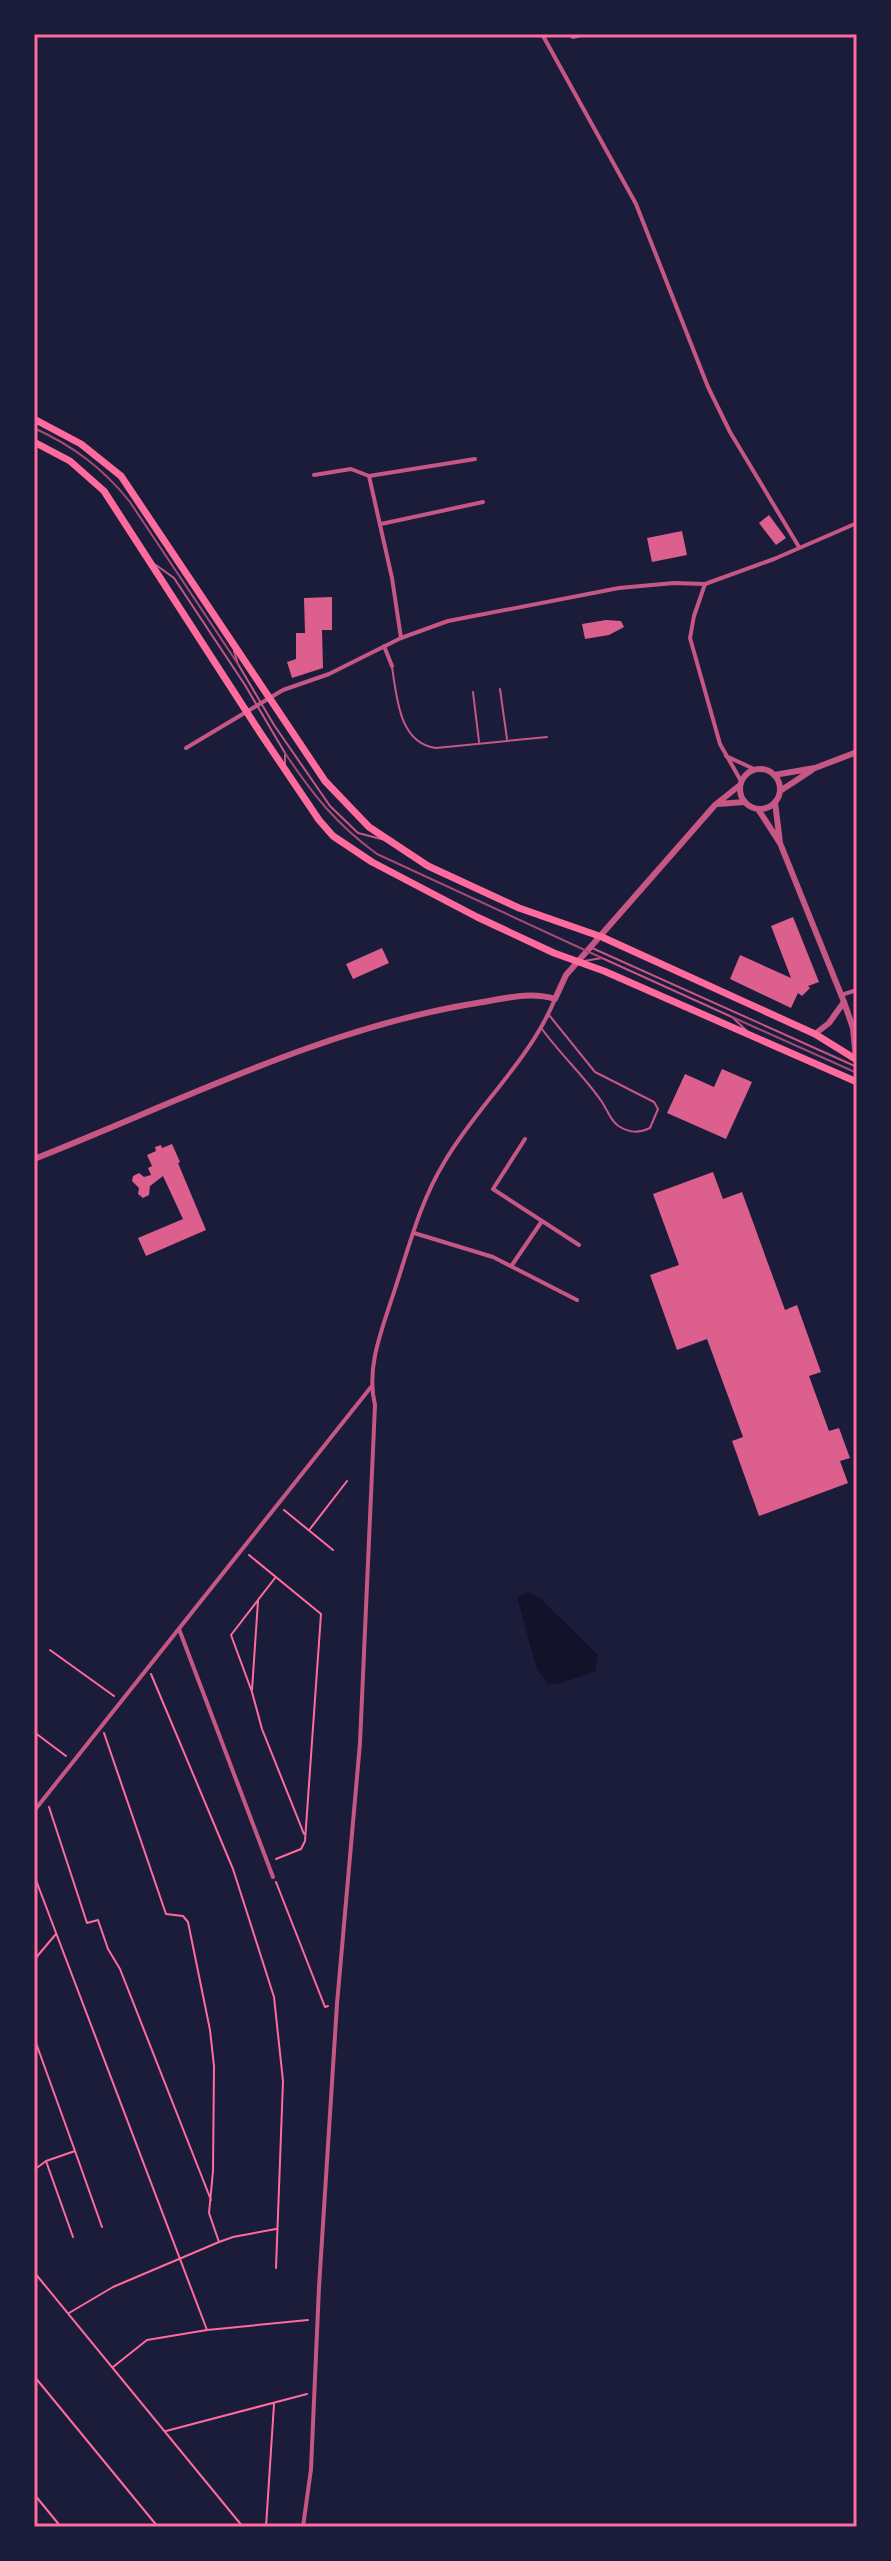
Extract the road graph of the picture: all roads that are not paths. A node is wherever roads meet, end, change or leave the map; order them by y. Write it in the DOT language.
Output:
graph roads {
  1 [pos="542,34"];
  2 [pos="584,34"];
  3 [pos="573,37"];
  4 [pos="34,419"];
  5 [pos="34,442"];
  6 [pos="475,459"];
  7 [pos="314,475"];
  8 [pos="369,476"];
  9 [pos="483,502"];
  10 [pos="857,523"];
  11 [pos="381,524"];
  12 [pos="799,547"];
  13 [pos="147,557"];
  14 [pos="705,584"];
  15 [pos="230,638"];
  16 [pos="401,638"];
  17 [pos="384,646"];
  18 [pos="392,666"];
  19 [pos="500,689"];
  20 [pos="473,692"];
  21 [pos="270,697"];
  22 [pos="258,704"];
  23 [pos="247,711"];
  24 [pos="547,737"];
  25 [pos="507,741"];
  26 [pos="480,744"];
  27 [pos="186,748"];
  28 [pos="857,752"];
  29 [pos="724,755"];
  30 [pos="815,768"];
  31 [pos="754,769"];
  32 [pos="286,770"];
  33 [pos="774,775"];
  34 [pos="740,783"];
  35 [pos="780,791"];
  36 [pos="744,802"];
  37 [pos="775,802"];
  38 [pos="715,805"];
  39 [pos="758,809"];
  40 [pos="386,841"];
  41 [pos="780,843"];
  42 [pos="602,937"];
  43 [pos="591,948"];
  44 [pos="579,962"];
  45 [pos="857,990"];
  46 [pos="555,999"];
  47 [pos="843,999"];
  48 [pos="549,1014"];
  49 [pos="542,1029"];
  50 [pos="815,1034"];
  51 [pos="857,1060"];
  52 [pos="857,1067"];
  53 [pos="857,1082"];
  54 [pos="525,1139"];
  55 [pos="34,1159"];
  56 [pos="542,1221"];
  57 [pos="414,1233"];
  58 [pos="579,1245"];
  59 [pos="512,1265"];
  60 [pos="577,1300"];
  61 [pos="371,1387"];
  62 [pos="179,1629"];
  63 [pos="34,1811"];
  64 [pos="273,1877"];
  65 [pos="303,2527"];
  1 -- 12 [label="street"];
  2 -- 3 [label="street"];
  4 -- 15 [label="main road"];
  5 -- 13 [label="main road"];
  6 -- 8 [label="street"];
  7 -- 8 [label="street"];
  8 -- 11 [label="street"];
  9 -- 11 [label="street"];
  10 -- 12 [label="street"];
  11 -- 16 [label="street"];
  12 -- 14 [label="street"];
  13 -- 22 [label="lane"];
  13 -- 23 [label="main road"];
  14 -- 16 [label="street"];
  14 -- 29 [label="street"];
  15 -- 21 [label="main road"];
  15 -- 22 [label="lane"];
  16 -- 17 [label="street"];
  17 -- 18 [label="street"];
  17 -- 21 [label="street"];
  18 -- 26 [label="lane"];
  19 -- 25 [label="lane"];
  20 -- 26 [label="lane"];
  21 -- 22 [label="street"];
  21 -- 40 [label="main road"];
  22 -- 23 [label="street"];
  22 -- 32 [label="lane"];
  22 -- 40 [label="lane"];
  23 -- 27 [label="street"];
  23 -- 32 [label="main road"];
  24 -- 25 [label="lane"];
  25 -- 26 [label="lane"];
  28 -- 30 [label="street"];
  29 -- 31 [label="street"];
  29 -- 34 [label="street"];
  30 -- 33 [label="street"];
  30 -- 35 [label="street"];
  31 -- 33 [label="street"];
  31 -- 34 [label="street"];
  32 -- 44 [label="main road"];
  33 -- 35 [label="street"];
  34 -- 36 [label="street"];
  34 -- 38 [label="street"];
  35 -- 37 [label="street"];
  36 -- 38 [label="street"];
  36 -- 39 [label="street"];
  37 -- 39 [label="street"];
  37 -- 41 [label="street"];
  38 -- 42 [label="street"];
  39 -- 41 [label="street"];
  40 -- 42 [label="main road"];
  41 -- 47 [label="street"];
  42 -- 43 [label="street"];
  42 -- 50 [label="main road"];
  43 -- 44 [label="street"];
  43 -- 52 [label="lane"];
  44 -- 46 [label="street"];
  44 -- 53 [label="main road"];
  45 -- 47 [label="street"];
  46 -- 48 [label="street"];
  46 -- 55 [label="street"];
  47 -- 50 [label="street"];
  47 -- 51 [label="street"];
  48 -- 49 [label="street"];
  48 -- 49 [label="lane"];
  49 -- 57 [label="street"];
  50 -- 51 [label="main road"];
  54 -- 56 [label="street"];
  56 -- 58 [label="street"];
  56 -- 59 [label="street"];
  57 -- 59 [label="street"];
  57 -- 61 [label="street"];
  59 -- 60 [label="street"];
  61 -- 62 [label="street"];
  61 -- 65 [label="street"];
  62 -- 63 [label="street"];
  62 -- 64 [label="street"];
}
